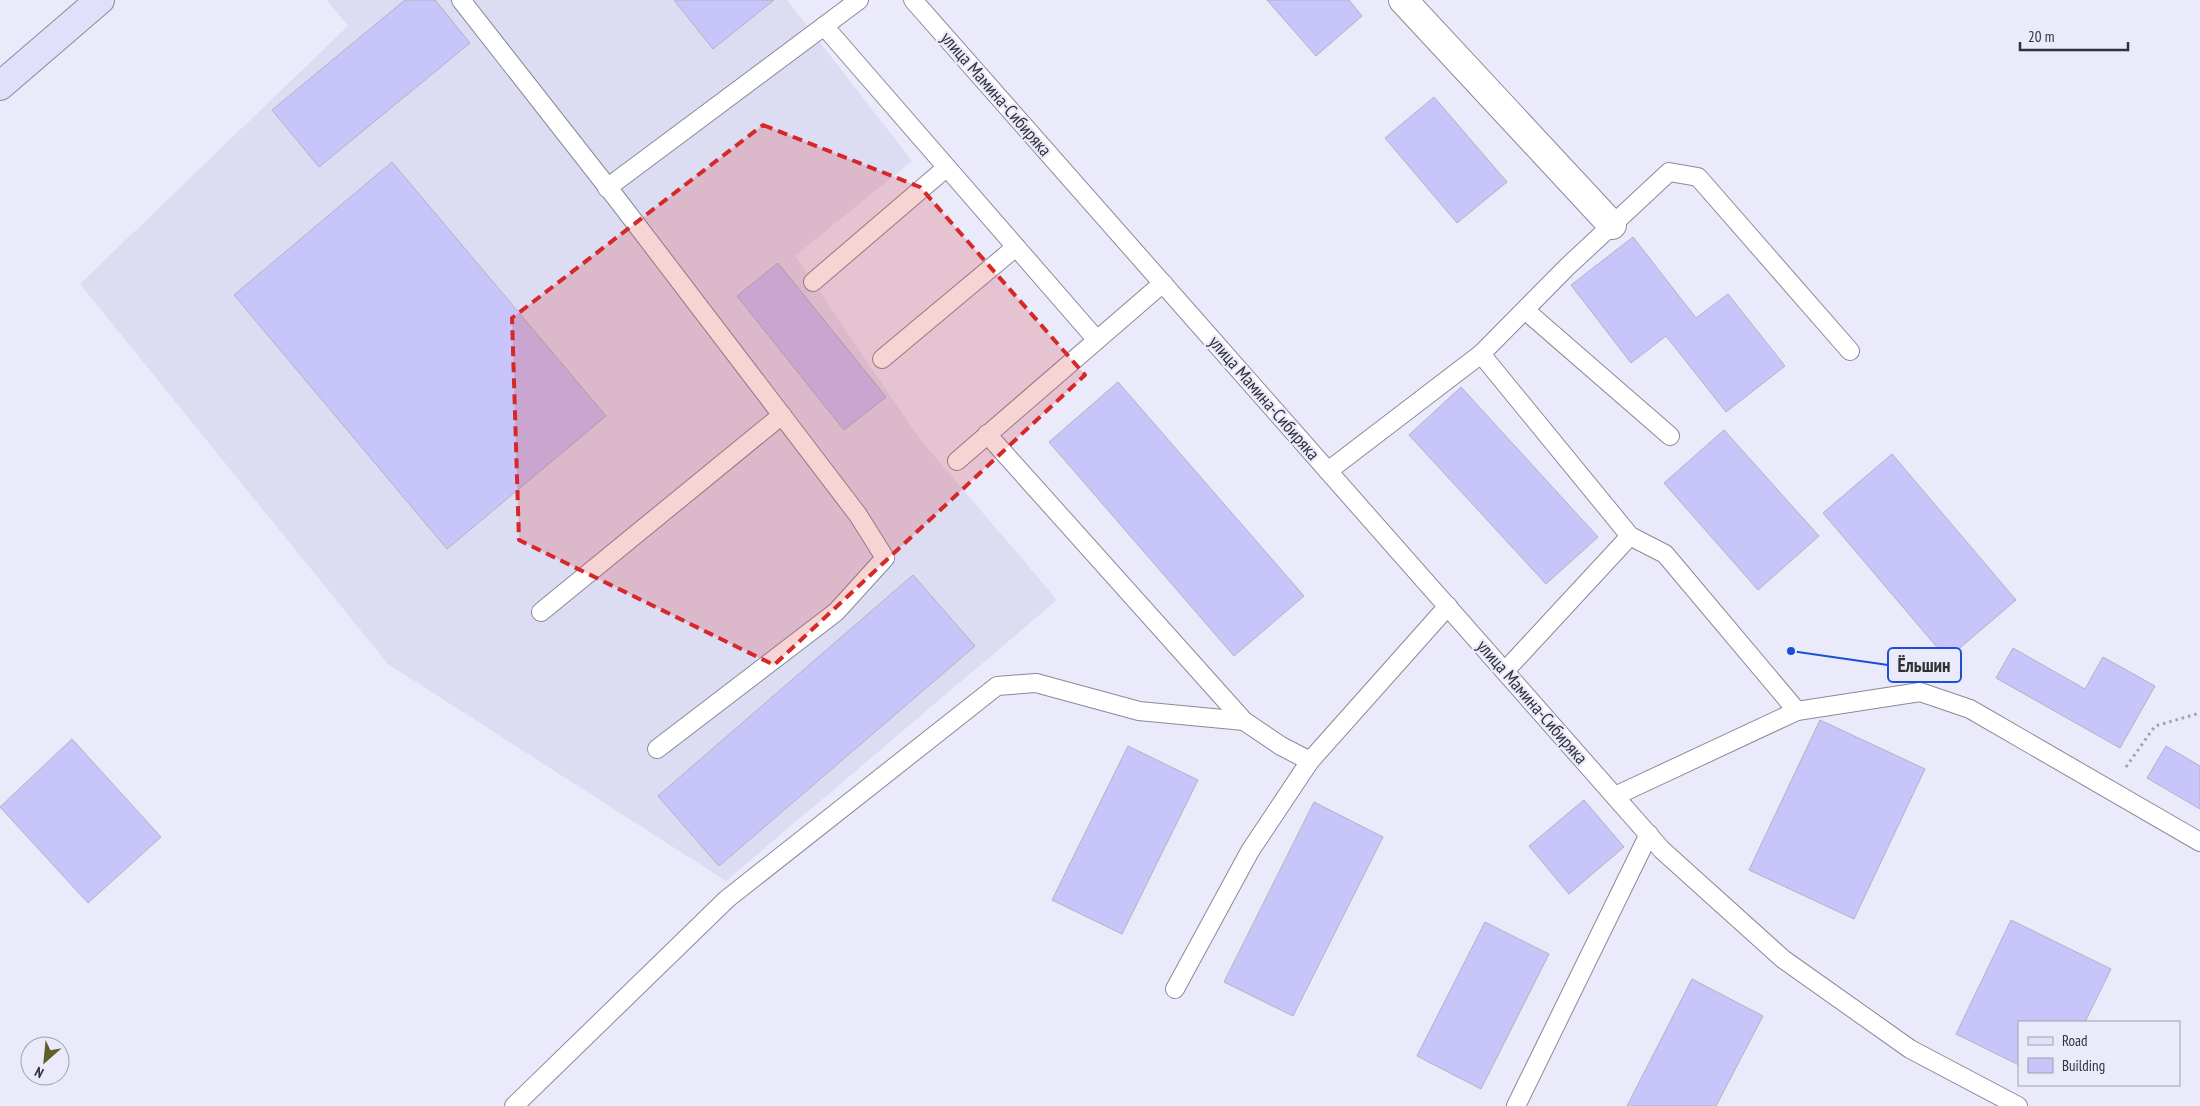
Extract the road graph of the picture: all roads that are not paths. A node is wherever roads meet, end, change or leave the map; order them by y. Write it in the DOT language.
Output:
graph roads {
  1 [pos="100,0"];
  2 [pos="461,0"];
  3 [pos="859,0"];
  4 [pos="913,0"];
  5 [pos="1403,0"];
  6 [pos="824,26"];
  7 [pos="0,86"];
  8 [pos="946,168"];
  9 [pos="608,188"];
  10 [pos="1612,225"];
  11 [pos="1016,247"];
  12 [pos="813,282"];
  13 [pos="1163,283"];
  14 [pos="1525,310"];
  15 [pos="1096,340"];
  16 [pos="1850,351"];
  17 [pos="1481,354"];
  18 [pos="882,359"];
  19 [pos="782,415"];
  20 [pos="988,434"];
  21 [pos="1670,436"];
  22 [pos="957,461"];
  23 [pos="1328,471"];
  24 [pos="1630,536"];
  25 [pos="1448,606"];
  26 [pos="541,612"];
  27 [pos="1505,671"];
  28 [pos="1797,711"];
  29 [pos="1244,721"];
  30 [pos="657,749"];
  31 [pos="1310,761"];
  32 [pos="1615,796"];
  33 [pos="1649,834"];
  34 [pos="2200,842"];
  35 [pos="1175,989"];
  36 [pos="514,1106"];
  37 [pos="1516,1106"];
  38 [pos="2018,1106"];
  1 -- 7 [label="main road"];
  2 -- 9 [label="lane"];
  3 -- 6 [label="lane"];
  4 -- 13 [label="lane, улица Мамина-Сибиряка"];
  5 -- 10 [label="street"];
  6 -- 8 [label="lane"];
  6 -- 9 [label="lane"];
  8 -- 11 [label="lane"];
  8 -- 12 [label="lane"];
  9 -- 19 [label="lane"];
  10 -- 14 [label="lane"];
  10 -- 16 [label="lane"];
  11 -- 15 [label="lane"];
  11 -- 18 [label="lane"];
  13 -- 15 [label="lane"];
  13 -- 23 [label="lane, улица Мамина-Сибиряка"];
  14 -- 17 [label="lane"];
  14 -- 21 [label="lane"];
  15 -- 20 [label="lane"];
  17 -- 23 [label="lane"];
  17 -- 24 [label="lane"];
  19 -- 26 [label="lane"];
  19 -- 30 [label="lane"];
  20 -- 22 [label="lane"];
  20 -- 29 [label="lane"];
  23 -- 25 [label="lane, улица Мамина-Сибиряка"];
  24 -- 27 [label="lane"];
  24 -- 28 [label="lane"];
  25 -- 27 [label="lane, улица Мамина-Сибиряка"];
  25 -- 31 [label="lane"];
  27 -- 32 [label="lane, улица Мамина-Сибиряка"];
  28 -- 32 [label="lane"];
  28 -- 34 [label="lane"];
  29 -- 31 [label="lane"];
  29 -- 36 [label="lane"];
  31 -- 35 [label="lane"];
  32 -- 33 [label="lane, улица Мамина-Сибиряка"];
  33 -- 37 [label="lane"];
  33 -- 38 [label="lane, улица Мамина-Сибиряка"];
}
